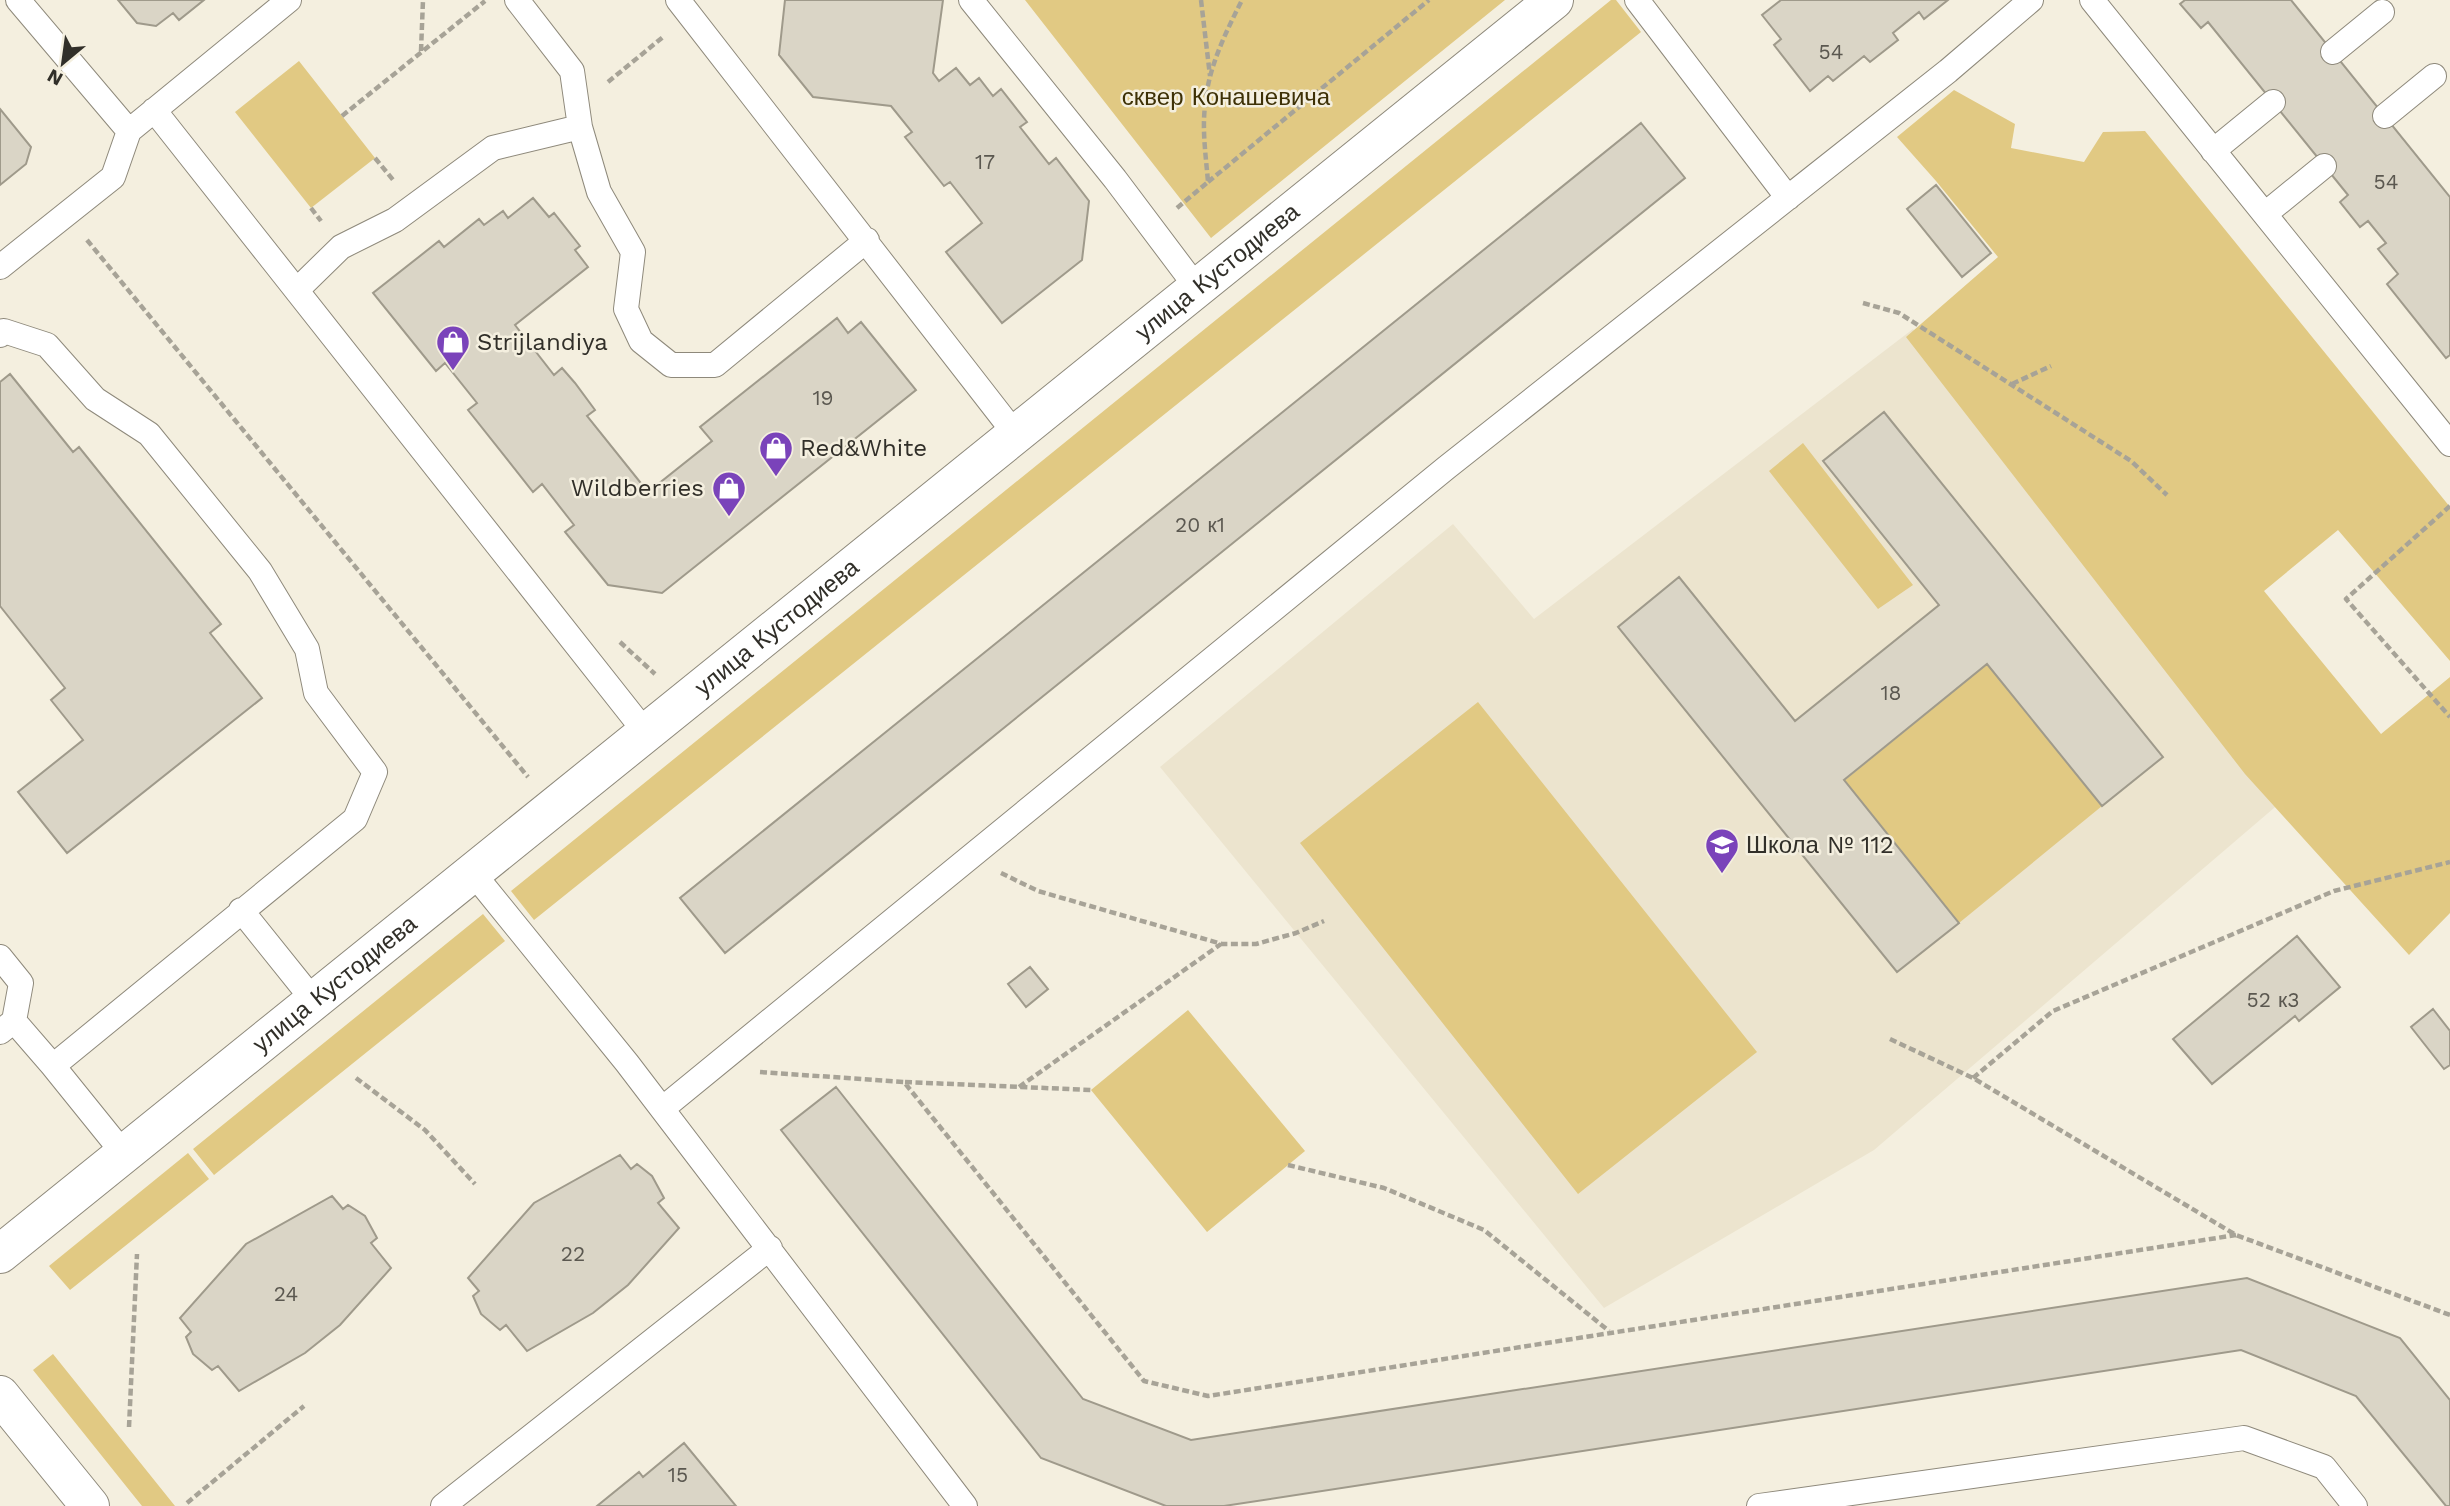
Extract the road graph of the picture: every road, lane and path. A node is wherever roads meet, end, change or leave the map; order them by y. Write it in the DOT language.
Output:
graph roads {
  1 [pos="18,0"];
  2 [pos="289,0"];
  3 [pos="423,0"];
  4 [pos="486,0"];
  5 [pos="517,0"];
  6 [pos="971,0"];
  7 [pos="1200,0"];
  8 [pos="1242,0"];
  9 [pos="1429,0"];
  10 [pos="1554,0"];
  11 [pos="1637,0"];
  12 [pos="2031,0"];
  13 [pos="2092,0"];
  14 [pos="682,5"];
  15 [pos="2382,12"];
  16 [pos="421,52"];
  17 [pos="2333,52"];
  18 [pos="2434,76"];
  19 [pos="1210,78"];
  20 [pos="2273,102"];
  21 [pos="154,110"];
  22 [pos="342,116"];
  23 [pos="2385,116"];
  24 [pos="579,117"];
  25 [pos="129,131"];
  26 [pos="2213,151"];
  27 [pos="2324,166"];
  28 [pos="1208,182"];
  29 [pos="1788,198"];
  30 [pos="66,214"];
  31 [pos="2264,214"];
  32 [pos="1153,229"];
  33 [pos="867,240"];
  34 [pos="0,267"];
  35 [pos="1197,288"];
  36 [pos="297,290"];
  37 [pos="1863,303"];
  38 [pos="0,335"];
  39 [pos="2051,366"];
  40 [pos="2011,385"];
  41 [pos="1016,435"];
  42 [pos="2450,444"];
  43 [pos="2166,495"];
  44 [pos="2450,506"];
  45 [pos="2450,717"];
  46 [pos="646,733"];
  47 [pos="528,777"];
  48 [pos="968,858"];
  49 [pos="2450,862"];
  50 [pos="472,873"];
  51 [pos="241,910"];
  52 [pos="1324,921"];
  53 [pos="1222,944"];
  54 [pos="0,957"];
  55 [pos="314,1001"];
  56 [pos="7,1027"];
  57 [pos="1890,1039"];
  58 [pos="53,1066"];
  59 [pos="710,1069"];
  60 [pos="356,1078"];
  61 [pos="1973,1078"];
  62 [pos="904,1082"];
  63 [pos="1019,1087"];
  64 [pos="1091,1090"];
  65 [pos="662,1109"];
  66 [pos="124,1154"];
  67 [pos="1288,1165"];
  68 [pos="475,1184"];
  69 [pos="2236,1235"];
  70 [pos="770,1248"];
  71 [pos="0,1254"];
  72 [pos="136,1254"];
  73 [pos="2450,1314"];
  74 [pos="1609,1332"];
  75 [pos="0,1395"];
  76 [pos="304,1406"];
  77 [pos="129,1427"];
  78 [pos="187,1503"];
  79 [pos="90,1506"];
  80 [pos="443,1506"];
  81 [pos="965,1506"];
  82 [pos="1759,1506"];
  83 [pos="2355,1506"];
  1 -- 25 [label="lane"];
  2 -- 21 [label="lane"];
  3 -- 16 [label="path"];
  4 -- 16 [label="path"];
  5 -- 24 [label="lane"];
  6 -- 32 [label="lane"];
  7 -- 19 [label="path"];
  8 -- 19 [label="path"];
  9 -- 28 [label="path"];
  10 -- 35 [label="street, улица Кустодиева"];
  11 -- 29 [label="lane"];
  12 -- 29 [label="lane"];
  13 -- 26 [label="lane"];
  14 -- 24 [label="path"];
  14 -- 33 [label="lane"];
  15 -- 17 [label="lane"];
  16 -- 22 [label="path"];
  18 -- 23 [label="lane"];
  19 -- 28 [label="path"];
  20 -- 26 [label="lane"];
  21 -- 25 [label="lane"];
  21 -- 36 [label="lane"];
  24 -- 33 [label="lane"];
  24 -- 36 [label="lane"];
  25 -- 30 [label="lane"];
  26 -- 31 [label="lane"];
  27 -- 31 [label="lane"];
  28 -- 32 [label="path"];
  29 -- 48 [label="lane"];
  30 -- 34 [label="lane"];
  30 -- 47 [label="path"];
  31 -- 42 [label="lane"];
  32 -- 35 [label="lane"];
  33 -- 41 [label="lane"];
  35 -- 41 [label="street, улица Кустодиева"];
  36 -- 46 [label="lane"];
  37 -- 40 [label="path"];
  38 -- 51 [label="lane"];
  39 -- 40 [label="path"];
  40 -- 43 [label="path"];
  41 -- 46 [label="street, улица Кустодиева"];
  44 -- 45 [label="path"];
  46 -- 50 [label="street, улица Кустодиева"];
  48 -- 53 [label="path"];
  48 -- 59 [label="lane"];
  49 -- 61 [label="path"];
  50 -- 55 [label="street, улица Кустодиева"];
  50 -- 65 [label="lane"];
  51 -- 55 [label="lane"];
  51 -- 58 [label="lane"];
  52 -- 53 [label="path"];
  53 -- 63 [label="path"];
  54 -- 56 [label="lane"];
  55 -- 66 [label="street, улица Кустодиева"];
  56 -- 58 [label="lane"];
  57 -- 61 [label="path"];
  58 -- 66 [label="lane"];
  59 -- 62 [label="path"];
  59 -- 65 [label="lane"];
  60 -- 68 [label="path"];
  61 -- 69 [label="path"];
  62 -- 63 [label="path"];
  62 -- 74 [label="path"];
  63 -- 64 [label="path"];
  65 -- 70 [label="lane"];
  66 -- 71 [label="street, улица Кустодиева"];
  67 -- 74 [label="path"];
  69 -- 73 [label="path"];
  69 -- 74 [label="path"];
  70 -- 80 [label="lane"];
  70 -- 81 [label="lane"];
  72 -- 77 [label="path"];
  75 -- 79 [label="street"];
  76 -- 78 [label="path"];
  82 -- 83 [label="lane"];
}
